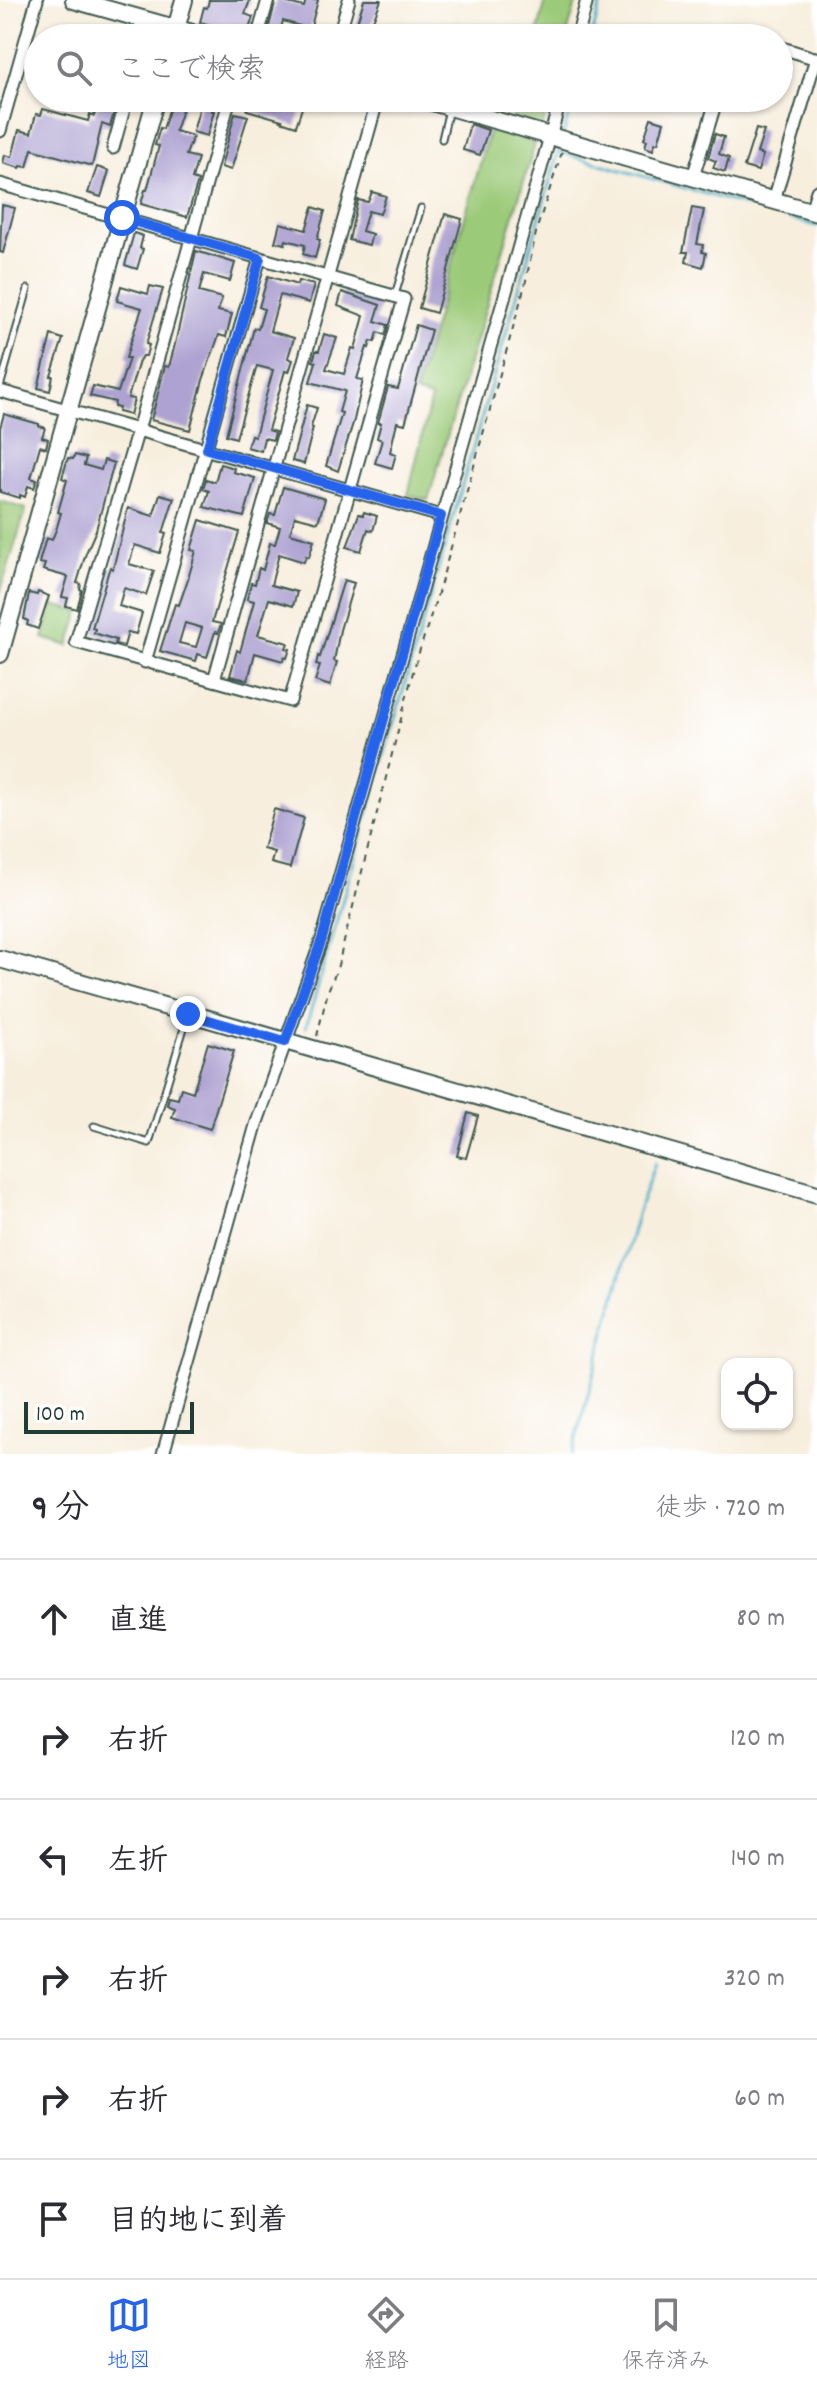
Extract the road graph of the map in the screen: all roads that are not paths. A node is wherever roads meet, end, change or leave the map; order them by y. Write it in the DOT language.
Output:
graph roads {
  1 [pos="37,0"];
  2 [pos="74,0"];
  3 [pos="184,0"];
  4 [pos="268,0"];
  5 [pos="349,0"];
  6 [pos="587,0"];
  7 [pos="148,20"];
  8 [pos="29,24"];
  9 [pos="147,24"];
  10 [pos="156,24"];
  11 [pos="177,24"];
  12 [pos="261,24"];
  13 [pos="342,24"];
  14 [pos="581,24"];
  15 [pos="24,39"];
  16 [pos="793,51"];
  17 [pos="817,58"];
  18 [pos="5,96"];
  19 [pos="123,112"];
  20 [pos="152,112"];
  21 [pos="226,112"];
  22 [pos="374,112"];
  23 [pos="448,112"];
  24 [pos="467,112"];
  25 [pos="560,112"];
  26 [pos="713,112"];
  27 [pos="0,131"];
  28 [pos="558,138"];
  29 [pos="442,139"];
  30 [pos="113,148"];
  31 [pos="693,177"];
  32 [pos="0,184"];
  33 [pos="817,191"];
  34 [pos="774,200"];
  35 [pos="421,208"];
  36 [pos="814,212"];
  37 [pos="122,218"];
  38 [pos="192,238"];
  39 [pos="260,258"];
  40 [pos="328,277"];
  41 [pos="28,289"];
  42 [pos="395,296"];
  43 [pos="0,389"];
  44 [pos="69,410"];
  45 [pos="138,430"];
  46 [pos="207,449"];
  47 [pos="273,468"];
  48 [pos="349,490"];
  49 [pos="441,516"];
  50 [pos="0,654"];
  51 [pos="145,662"];
  52 [pos="214,680"];
  53 [pos="0,959"];
  54 [pos="188,1014"];
  55 [pos="285,1042"];
  56 [pos="94,1126"];
  57 [pos="817,1194"];
  58 [pos="163,1454"];
  1 -- 8 [label="street"];
  2 -- 7 [label="street"];
  3 -- 11 [label="street"];
  4 -- 12 [label="street"];
  5 -- 13 [label="street"];
  6 -- 14 [label="street"];
  7 -- 9 [label="street"];
  7 -- 10 [label="street"];
  15 -- 18 [label="street"];
  16 -- 17 [label="street"];
  17 -- 34 [label="street"];
  18 -- 27 [label="street"];
  19 -- 30 [label="street"];
  20 -- 37 [label="street"];
  21 -- 38 [label="street"];
  22 -- 40 [label="street"];
  23 -- 29 [label="lane"];
  24 -- 28 [label="street"];
  25 -- 28 [label="street"];
  26 -- 31 [label="street"];
  28 -- 31 [label="street"];
  28 -- 49 [label="street"];
  31 -- 34 [label="street"];
  32 -- 37 [label="street"];
  33 -- 36 [label="street"];
  34 -- 36 [label="street"];
  35 -- 42 [label="lane"];
  37 -- 38 [label="street"];
  37 -- 44 [label="street"];
  38 -- 39 [label="street"];
  38 -- 45 [label="street"];
  39 -- 40 [label="street"];
  39 -- 46 [label="street"];
  40 -- 42 [label="street"];
  40 -- 47 [label="street"];
  41 -- 43 [label="lane"];
  42 -- 48 [label="street"];
  43 -- 44 [label="street"];
  44 -- 45 [label="street"];
  44 -- 50 [label="street"];
  45 -- 46 [label="street"];
  45 -- 51 [label="street"];
  46 -- 47 [label="street"];
  46 -- 51 [label="street"];
  47 -- 48 [label="street"];
  47 -- 52 [label="street"];
  48 -- 49 [label="street"];
  48 -- 52 [label="street"];
  49 -- 55 [label="street"];
  51 -- 52 [label="street"];
  53 -- 54 [label="street"];
  54 -- 55 [label="street"];
  54 -- 56 [label="lane"];
  55 -- 57 [label="street"];
  55 -- 58 [label="street"];
}
